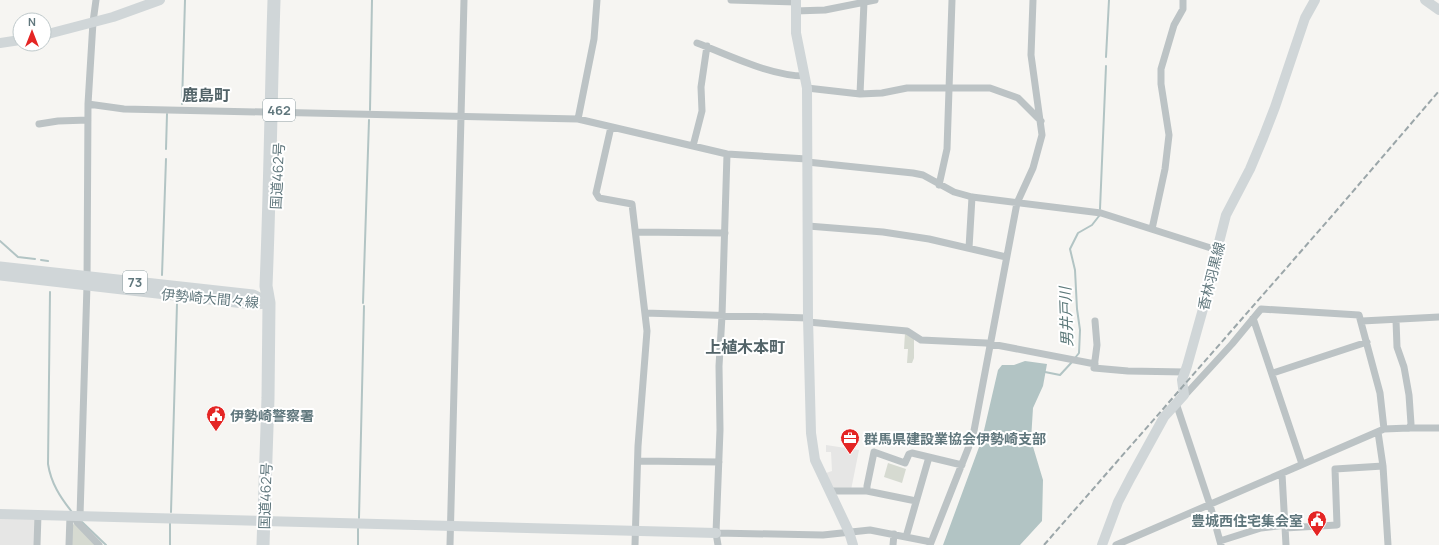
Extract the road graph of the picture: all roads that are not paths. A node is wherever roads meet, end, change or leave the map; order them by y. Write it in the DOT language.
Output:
graph roads {
  1 [pos="96,0"];
  2 [pos="160,0"];
  3 [pos="274,0"];
  4 [pos="282,0"];
  5 [pos="464,0"];
  6 [pos="596,0"];
  7 [pos="731,0"];
  8 [pos="876,0"];
  9 [pos="952,0"];
  10 [pos="1033,0"];
  11 [pos="1183,0"];
  12 [pos="1314,0"];
  13 [pos="1426,0"];
  14 [pos="864,2"];
  15 [pos="796,4"];
  16 [pos="1439,10"];
  17 [pos="93,22"];
  18 [pos="52,33"];
  19 [pos="12,41"];
  20 [pos="0,43"];
  21 [pos="697,43"];
  22 [pos="707,46"];
  23 [pos="805,76"];
  24 [pos="807,88"];
  25 [pos="948,88"];
  26 [pos="860,94"];
  27 [pos="88,104"];
  28 [pos="275,112"];
  29 [pos="462,117"];
  30 [pos="578,119"];
  31 [pos="88,120"];
  32 [pos="1041,121"];
  33 [pos="39,124"];
  34 [pos="611,127"];
  35 [pos="693,146"];
  36 [pos="727,154"];
  37 [pos="807,160"];
  38 [pos="939,185"];
  39 [pos="972,197"];
  40 [pos="1016,203"];
  41 [pos="808,226"];
  42 [pos="1152,229"];
  43 [pos="636,232"];
  44 [pos="724,233"];
  45 [pos="969,248"];
  46 [pos="1217,250"];
  47 [pos="1006,257"];
  48 [pos="0,267"];
  49 [pos="0,275"];
  50 [pos="88,281"];
  51 [pos="269,303"];
  52 [pos="645,313"];
  53 [pos="722,316"];
  54 [pos="1439,317"];
  55 [pos="1253,318"];
  56 [pos="808,320"];
  57 [pos="1396,320"];
  58 [pos="1095,321"];
  59 [pos="1362,321"];
  60 [pos="1367,342"];
  61 [pos="990,344"];
  62 [pos="1095,364"];
  63 [pos="1185,372"];
  64 [pos="1272,373"];
  65 [pos="1184,395"];
  66 [pos="1176,403"];
  67 [pos="1409,428"];
  68 [pos="1439,428"];
  69 [pos="1381,431"];
  70 [pos="929,458"];
  71 [pos="638,461"];
  72 [pos="719,462"];
  73 [pos="962,464"];
  74 [pos="1302,464"];
  75 [pos="1383,466"];
  76 [pos="1282,474"];
  77 [pos="829,490"];
  78 [pos="867,491"];
  79 [pos="916,502"];
  80 [pos="1210,505"];
  81 [pos="0,514"];
  82 [pos="38,515"];
  83 [pos="75,516"];
  84 [pos="264,520"];
  85 [pos="450,525"];
  86 [pos="1285,527"];
  87 [pos="636,532"];
  88 [pos="849,532"];
  89 [pos="716,533"];
  90 [pos="894,534"];
  91 [pos="906,536"];
  92 [pos="931,543"];
  93 [pos="1221,543"];
  94 [pos="37,545"];
  95 [pos="69,545"];
  96 [pos="99,545"];
  97 [pos="263,545"];
  98 [pos="450,545"];
  99 [pos="635,545"];
  100 [pos="718,545"];
  101 [pos="853,545"];
  102 [pos="893,545"];
  103 [pos="1102,545"];
  104 [pos="1116,545"];
  105 [pos="1286,545"];
  106 [pos="1388,545"];
  1 -- 17 [label="street"];
  2 -- 17 [label="street"];
  3 -- 28 [label="highway, 国道462号 / 462"];
  4 -- 28 [label="highway, 国道462号 / 462"];
  5 -- 29 [label="street"];
  6 -- 30 [label="street"];
  7 -- 15 [label="street"];
  8 -- 14 [label="street"];
  9 -- 25 [label="street"];
  10 -- 32 [label="street"];
  11 -- 42 [label="street"];
  12 -- 46 [label="street, 香林羽黒線"];
  13 -- 16 [label="street"];
  14 -- 15 [label="street"];
  14 -- 26 [label="street"];
  15 -- 23 [label="street"];
  17 -- 18 [label="street"];
  17 -- 27 [label="street"];
  19 -- 20 [label="street"];
  21 -- 22 [label="street"];
  22 -- 23 [label="street"];
  22 -- 35 [label="street"];
  23 -- 24 [label="street"];
  24 -- 26 [label="street"];
  24 -- 37 [label="street"];
  25 -- 26 [label="street"];
  25 -- 32 [label="street"];
  25 -- 38 [label="street"];
  27 -- 28 [label="street"];
  27 -- 31 [label="street"];
  28 -- 29 [label="street"];
  28 -- 51 [label="highway, 国道462号 / 462"];
  29 -- 30 [label="street"];
  29 -- 85 [label="street"];
  30 -- 34 [label="street"];
  31 -- 33 [label="street"];
  31 -- 50 [label="street"];
  32 -- 40 [label="street"];
  34 -- 35 [label="street"];
  34 -- 43 [label="street"];
  35 -- 36 [label="street"];
  36 -- 37 [label="street"];
  36 -- 44 [label="street"];
  37 -- 38 [label="street"];
  37 -- 41 [label="street"];
  38 -- 39 [label="street"];
  39 -- 40 [label="street"];
  39 -- 45 [label="street"];
  40 -- 42 [label="street"];
  40 -- 47 [label="street"];
  41 -- 45 [label="street"];
  41 -- 56 [label="street"];
  42 -- 46 [label="street"];
  43 -- 44 [label="street"];
  43 -- 52 [label="street"];
  44 -- 53 [label="street"];
  45 -- 47 [label="street"];
  46 -- 63 [label="street, 香林羽黒線"];
  47 -- 61 [label="street"];
  48 -- 50 [label="main road, 伊勢崎大間々線 / 73"];
  49 -- 50 [label="main road, 伊勢崎大間々線 / 73"];
  50 -- 51 [label="main road, 伊勢崎大間々線 / 73"];
  50 -- 83 [label="street"];
  51 -- 84 [label="highway, 国道462号 / 462"];
  52 -- 53 [label="street"];
  52 -- 71 [label="street"];
  53 -- 56 [label="street"];
  53 -- 72 [label="street"];
  54 -- 57 [label="street"];
  55 -- 59 [label="street"];
  55 -- 64 [label="street"];
  55 -- 65 [label="street"];
  56 -- 61 [label="street"];
  56 -- 77 [label="street"];
  57 -- 59 [label="street"];
  57 -- 67 [label="street"];
  58 -- 62 [label="street"];
  59 -- 60 [label="street"];
  60 -- 64 [label="street"];
  60 -- 69 [label="street"];
  61 -- 62 [label="street"];
  61 -- 73 [label="street"];
  62 -- 63 [label="street"];
  63 -- 65 [label="street, 香林羽黒線"];
  64 -- 74 [label="street"];
  65 -- 66 [label="street"];
  66 -- 80 [label="street"];
  66 -- 103 [label="street"];
  67 -- 68 [label="street"];
  67 -- 69 [label="street"];
  69 -- 74 [label="street"];
  69 -- 75 [label="street"];
  70 -- 73 [label="street"];
  70 -- 78 [label="street"];
  70 -- 79 [label="street"];
  71 -- 72 [label="street"];
  71 -- 87 [label="street"];
  72 -- 89 [label="street"];
  73 -- 92 [label="street"];
  74 -- 76 [label="street"];
  75 -- 86 [label="street"];
  75 -- 106 [label="street"];
  76 -- 80 [label="street"];
  76 -- 86 [label="street"];
  77 -- 78 [label="street"];
  77 -- 88 [label="street"];
  78 -- 79 [label="street"];
  79 -- 91 [label="street"];
  80 -- 93 [label="street"];
  80 -- 104 [label="street"];
  81 -- 82 [label="street"];
  82 -- 83 [label="street"];
  82 -- 94 [label="street"];
  83 -- 84 [label="street"];
  83 -- 95 [label="street"];
  83 -- 96 [label="street"];
  84 -- 85 [label="street"];
  84 -- 97 [label="highway, 国道462号 / 462"];
  85 -- 87 [label="street"];
  85 -- 98 [label="street"];
  86 -- 93 [label="street"];
  86 -- 105 [label="street"];
  87 -- 89 [label="street"];
  87 -- 99 [label="street"];
  88 -- 89 [label="street"];
  88 -- 90 [label="street"];
  88 -- 101 [label="street"];
  89 -- 100 [label="street"];
  90 -- 91 [label="street"];
  90 -- 102 [label="street"];
  91 -- 92 [label="street"];
}
